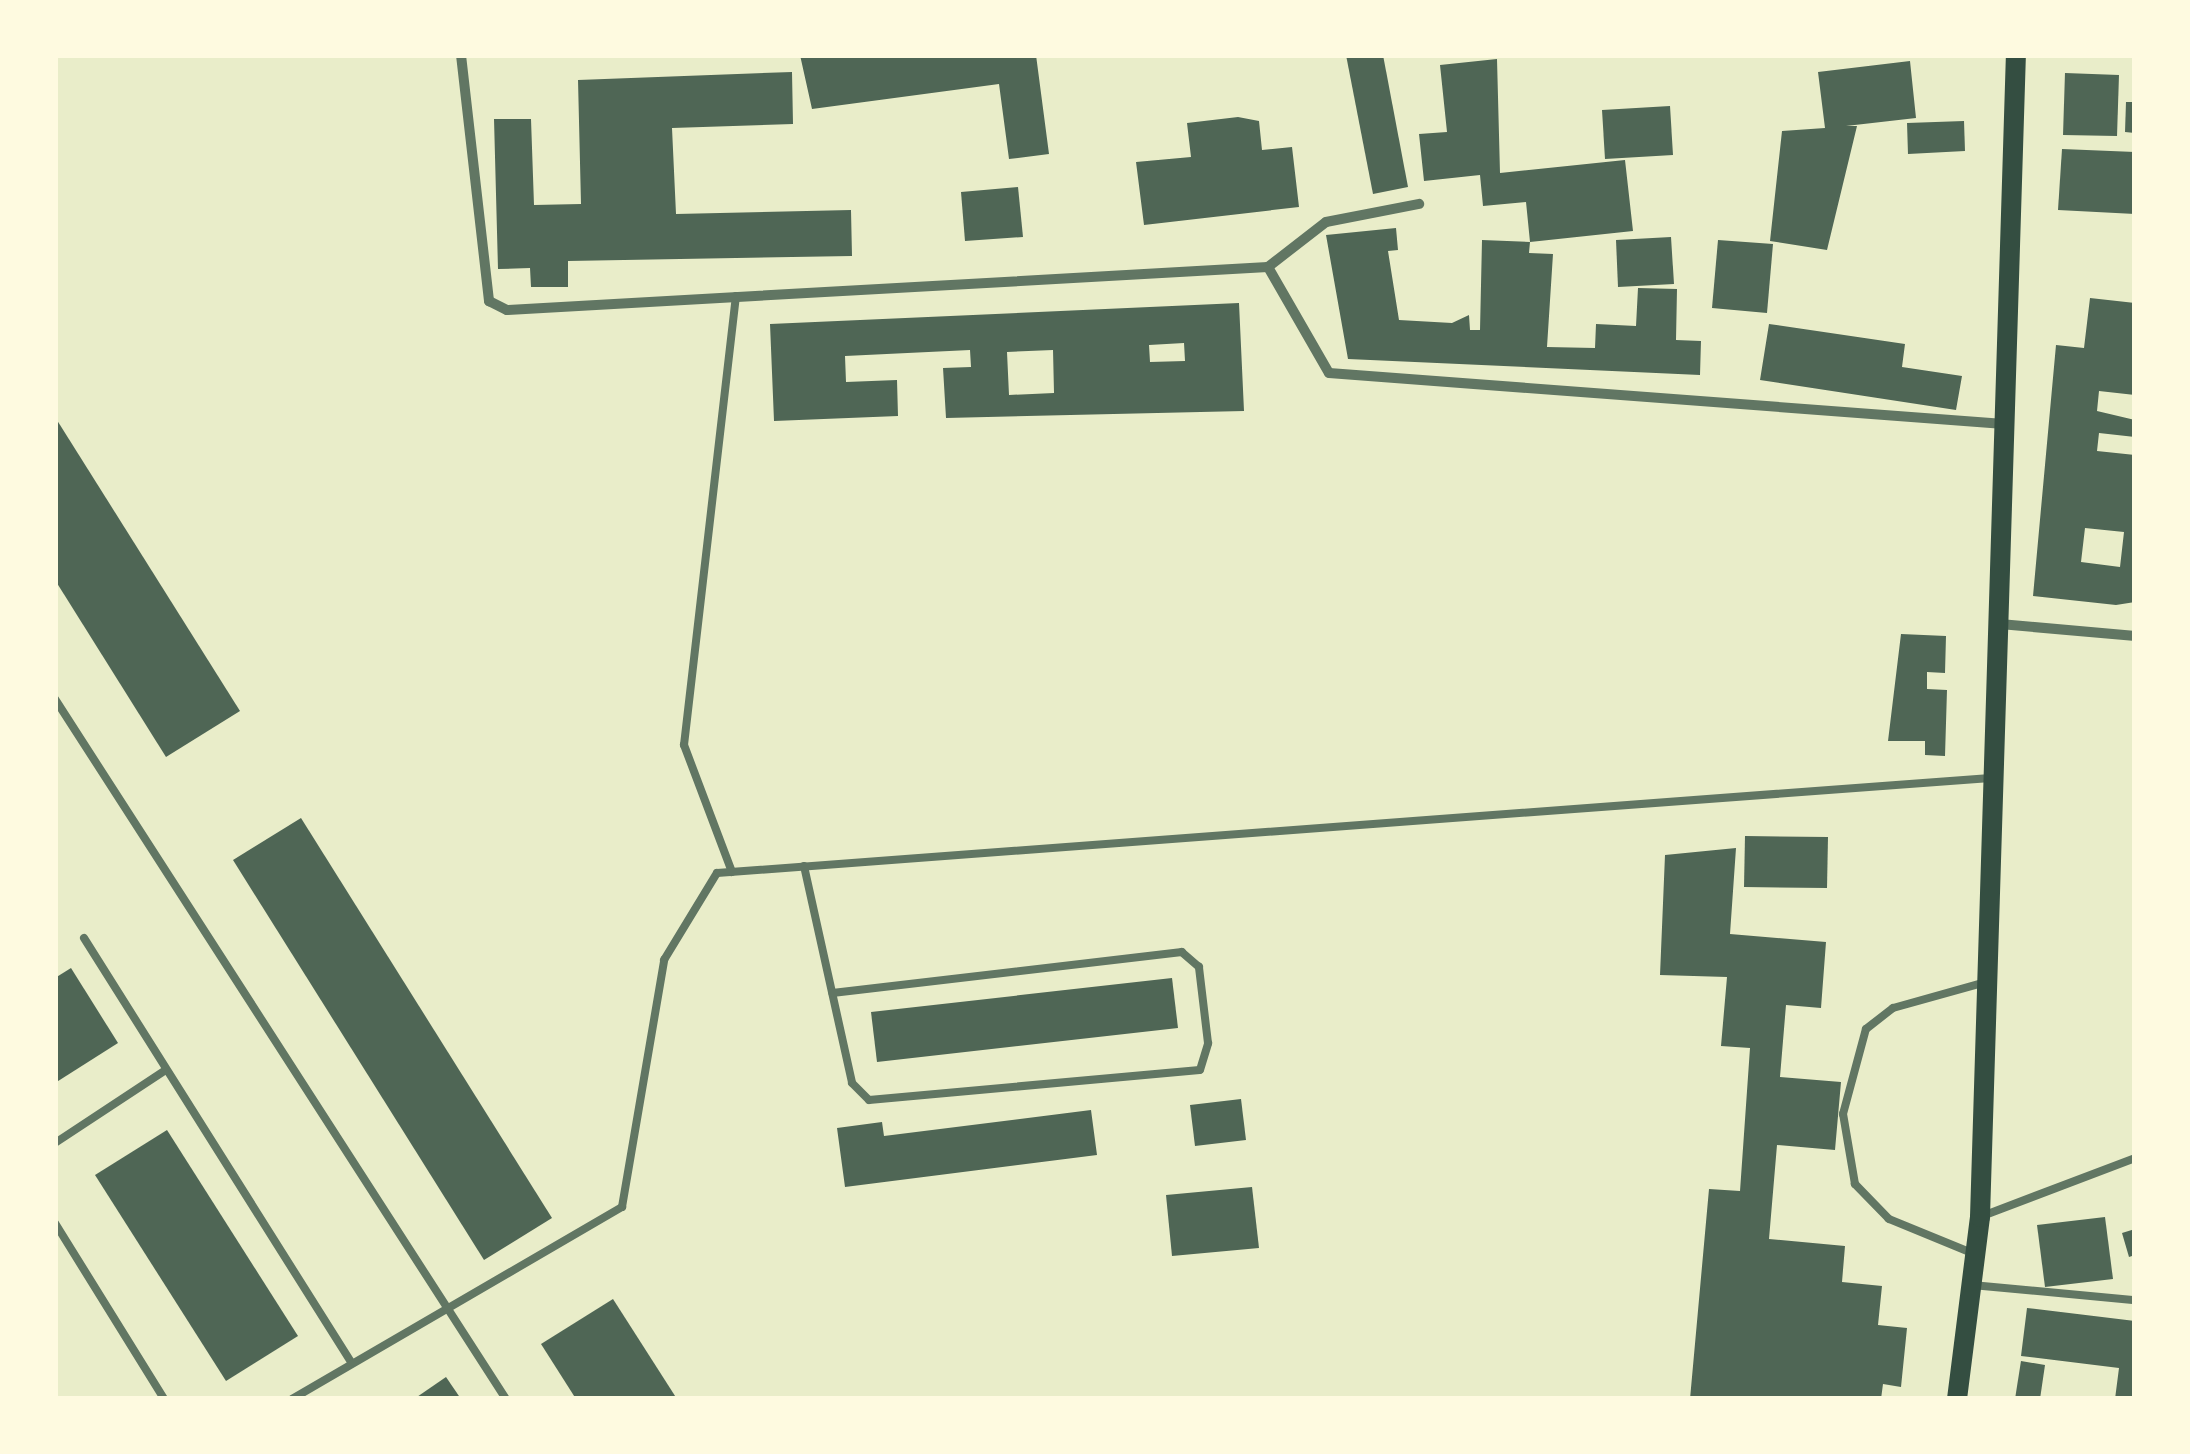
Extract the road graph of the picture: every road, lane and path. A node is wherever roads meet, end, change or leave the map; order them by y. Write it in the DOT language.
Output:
graph roads {
  1 [pos="461,55"];
  2 [pos="2016,55"];
  3 [pos="1419,204"];
  4 [pos="1268,267"];
  5 [pos="736,296"];
  6 [pos="2004,424"];
  7 [pos="2000,624"];
  8 [pos="2135,636"];
  9 [pos="55,698"];
  10 [pos="1994,778"];
  11 [pos="804,866"];
  12 [pos="732,872"];
  13 [pos="84,938"];
  14 [pos="1991,980"];
  15 [pos="832,993"];
  16 [pos="164,1071"];
  17 [pos="55,1144"];
  18 [pos="2135,1158"];
  19 [pos="1980,1216"];
  20 [pos="55,1223"];
  21 [pos="1976,1255"];
  22 [pos="1972,1285"];
  23 [pos="2135,1300"];
  24 [pos="452,1310"];
  25 [pos="351,1362"];
  26 [pos="164,1399"];
  27 [pos="292,1399"];
  28 [pos="506,1399"];
  29 [pos="1957,1399"];
  1 -- 5 [label="street"];
  2 -- 6 [label="main road"];
  3 -- 4 [label="street"];
  4 -- 5 [label="street"];
  4 -- 6 [label="street"];
  5 -- 12 [label="lane"];
  6 -- 7 [label="main road"];
  7 -- 8 [label="street"];
  7 -- 10 [label="main road"];
  9 -- 24 [label="lane"];
  10 -- 11 [label="lane"];
  10 -- 14 [label="main road"];
  11 -- 12 [label="lane"];
  11 -- 15 [label="lane"];
  12 -- 24 [label="lane"];
  13 -- 16 [label="lane"];
  14 -- 19 [label="main road"];
  14 -- 21 [label="lane"];
  15 -- 15 [label="lane"];
  16 -- 17 [label="lane"];
  16 -- 25 [label="lane"];
  18 -- 19 [label="lane"];
  19 -- 21 [label="main road"];
  20 -- 26 [label="lane"];
  21 -- 22 [label="main road"];
  22 -- 23 [label="lane"];
  22 -- 29 [label="main road"];
  24 -- 25 [label="lane"];
  24 -- 28 [label="lane"];
  25 -- 27 [label="lane"];
}
